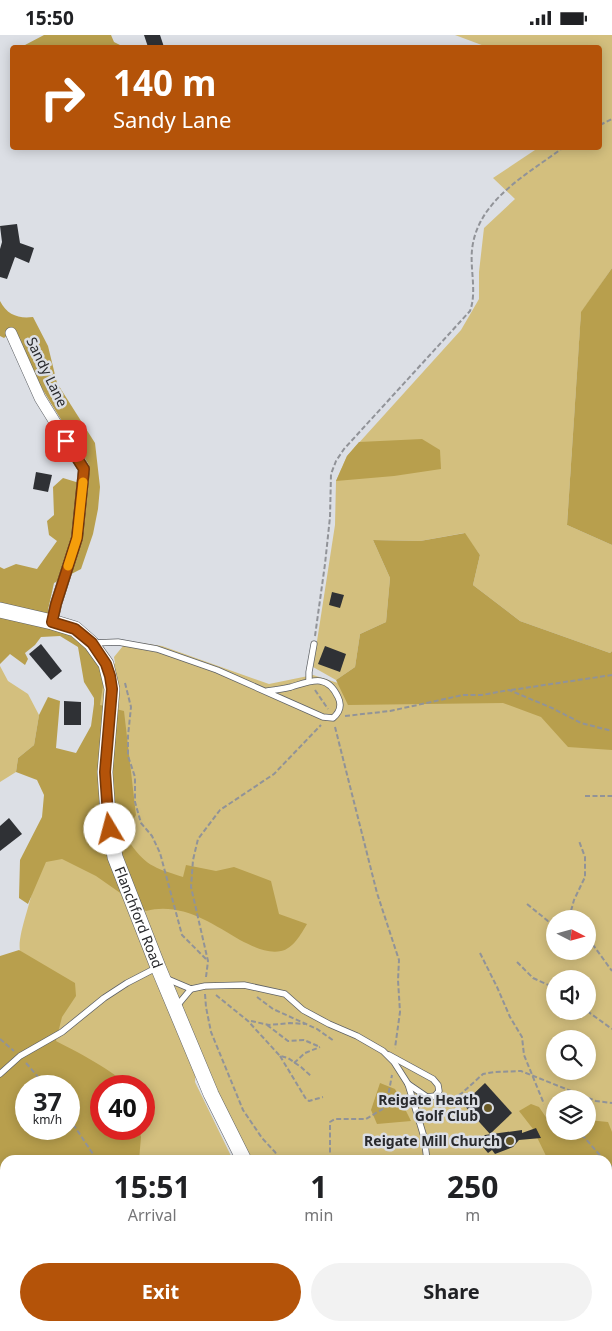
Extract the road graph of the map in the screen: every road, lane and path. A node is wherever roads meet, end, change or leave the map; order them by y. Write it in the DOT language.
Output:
graph roads {
  1 [pos="560,150"];
  2 [pos="11,333"];
  3 [pos="0,609"];
  4 [pos="52,622"];
  5 [pos="92,643"];
  6 [pos="314,644"];
  7 [pos="612,675"];
  8 [pos="124,680"];
  9 [pos="309,680"];
  10 [pos="509,690"];
  11 [pos="267,691"];
  12 [pos="330,718"];
  13 [pos="612,731"];
  14 [pos="585,796"];
  15 [pos="612,796"];
  16 [pos="580,841"];
  17 [pos="527,904"];
  18 [pos="572,910"];
  19 [pos="546,919"];
  20 [pos="596,949"];
  21 [pos="480,953"];
  22 [pos="208,961"];
  23 [pos="518,963"];
  24 [pos="612,971"];
  25 [pos="161,972"];
  26 [pos="546,984"];
  27 [pos="244,985"];
  28 [pos="206,986"];
  29 [pos="191,989"];
  30 [pos="176,1007"];
  31 [pos="596,1017"];
  32 [pos="248,1021"];
  33 [pos="267,1025"];
  34 [pos="306,1025"];
  35 [pos="612,1029"];
  36 [pos="0,1039"];
  37 [pos="334,1041"];
  38 [pos="280,1055"];
  39 [pos="20,1056"];
  40 [pos="394,1059"];
  41 [pos="294,1063"];
  42 [pos="0,1074"];
  43 [pos="533,1074"];
  44 [pos="36,1075"];
  45 [pos="311,1076"];
  46 [pos="408,1084"];
  47 [pos="323,1097"];
  48 [pos="427,1097"];
  49 [pos="612,1103"];
  50 [pos="544,1104"];
  51 [pos="80,1134"];
  52 [pos="587,1140"];
  53 [pos="95,1155"];
  54 [pos="242,1155"];
  55 [pos="277,1155"];
  56 [pos="330,1155"];
  57 [pos="427,1155"];
  58 [pos="600,1155"];
  1 -- 6 [label="path"];
  2 -- 4 [label="street, Sandy Lane"];
  3 -- 4 [label="street, Flanchford Road"];
  4 -- 5 [label="street, Flanchford Road"];
  5 -- 11 [label="lane"];
  5 -- 25 [label="street, Flanchford Road"];
  6 -- 9 [label="lane"];
  7 -- 10 [label="path"];
  8 -- 22 [label="path"];
  9 -- 11 [label="lane"];
  9 -- 12 [label="path"];
  9 -- 12 [label="lane"];
  10 -- 12 [label="path"];
  10 -- 13 [label="path"];
  11 -- 12 [label="lane"];
  12 -- 22 [label="path"];
  12 -- 40 [label="path"];
  14 -- 15 [label="path"];
  16 -- 18 [label="path"];
  17 -- 19 [label="path"];
  20 -- 24 [label="path"];
  21 -- 43 [label="path"];
  22 -- 28 [label="path"];
  23 -- 26 [label="path"];
  25 -- 29 [label="lane"];
  25 -- 30 [label="street, Flanchford Road"];
  25 -- 39 [label="lane"];
  27 -- 28 [label="lane"];
  27 -- 34 [label="path"];
  27 -- 40 [label="lane"];
  28 -- 29 [label="lane"];
  28 -- 32 [label="path"];
  28 -- 55 [label="path"];
  29 -- 30 [label="lane"];
  30 -- 54 [label="street, Flanchford Road"];
  31 -- 35 [label="path"];
  32 -- 33 [label="path"];
  32 -- 38 [label="path"];
  33 -- 34 [label="path"];
  33 -- 41 [label="path"];
  34 -- 37 [label="path"];
  36 -- 39 [label="path"];
  38 -- 41 [label="path"];
  38 -- 47 [label="path"];
  39 -- 42 [label="lane"];
  39 -- 44 [label="path"];
  40 -- 46 [label="lane"];
  40 -- 48 [label="lane"];
  40 -- 56 [label="path"];
  41 -- 45 [label="path"];
  43 -- 48 [label="path"];
  43 -- 49 [label="path"];
  43 -- 50 [label="path"];
  46 -- 48 [label="lane"];
  46 -- 57 [label="lane"];
  51 -- 53 [label="path"];
  52 -- 58 [label="path"];
}
